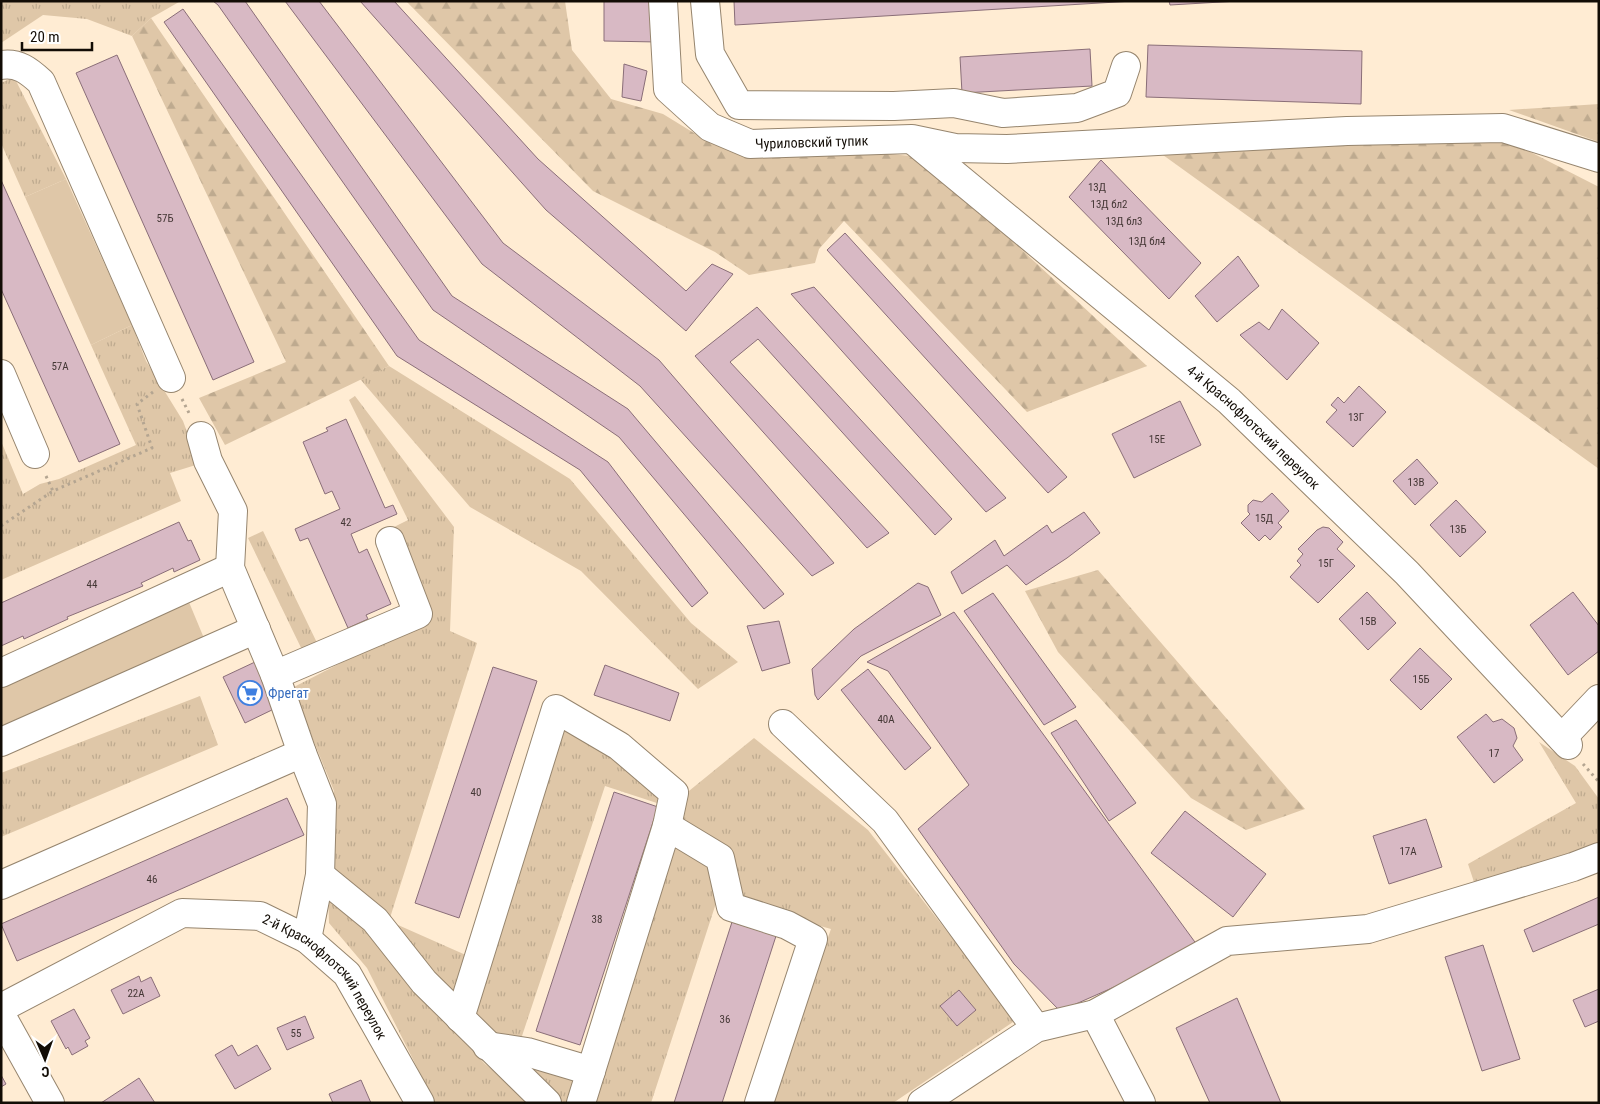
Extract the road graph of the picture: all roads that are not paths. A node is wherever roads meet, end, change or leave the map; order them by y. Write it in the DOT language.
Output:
graph roads {
  1 [pos="663,1"];
  2 [pos="705,1"];
  3 [pos="1,65"];
  4 [pos="1126,66"];
  5 [pos="912,139"];
  6 [pos="1599,158"];
  7 [pos="1,374"];
  8 [pos="171,378"];
  9 [pos="201,436"];
  10 [pos="35,454"];
  11 [pos="390,541"];
  12 [pos="230,568"];
  13 [pos="256,629"];
  14 [pos="1,673"];
  15 [pos="276,675"];
  16 [pos="1599,699"];
  17 [pos="783,724"];
  18 [pos="1,742"];
  19 [pos="302,753"];
  20 [pos="667,826"];
  21 [pos="1599,857"];
  22 [pos="320,875"];
  23 [pos="1,885"];
  24 [pos="307,939"];
  25 [pos="1,1008"];
  26 [pos="1095,1014"];
  27 [pos="1,1015"];
  28 [pos="460,1018"];
  29 [pos="1036,1028"];
  30 [pos="487,1046"];
  31 [pos="591,1071"];
  32 [pos="50,1103"];
  33 [pos="420,1103"];
  34 [pos="547,1103"];
  35 [pos="581,1103"];
  36 [pos="759,1103"];
  37 [pos="922,1103"];
  38 [pos="1141,1103"];
  1 -- 5 [label="street, Чуриловский тупик"];
  2 -- 4 [label="street"];
  3 -- 8 [label="street"];
  5 -- 6 [label="street, Чуриловский тупик"];
  5 -- 16 [label="street, 4-й Краснофлотский переулок"];
  7 -- 10 [label="street"];
  9 -- 12 [label="street"];
  11 -- 15 [label="street"];
  12 -- 13 [label="street"];
  12 -- 14 [label="street"];
  13 -- 15 [label="street"];
  13 -- 18 [label="street"];
  15 -- 19 [label="street"];
  17 -- 29 [label="street"];
  19 -- 22 [label="street"];
  19 -- 23 [label="street"];
  20 -- 28 [label="street"];
  20 -- 31 [label="street"];
  20 -- 36 [label="street"];
  21 -- 26 [label="street"];
  22 -- 24 [label="street"];
  22 -- 28 [label="street"];
  24 -- 25 [label="street, 2-й Краснофлотский переулок"];
  24 -- 33 [label="street, 2-й Краснофлотский переулок"];
  26 -- 29 [label="street"];
  26 -- 38 [label="street"];
  27 -- 32 [label="street"];
  28 -- 30 [label="street"];
  29 -- 37 [label="street"];
  30 -- 31 [label="street"];
  30 -- 34 [label="street"];
  31 -- 35 [label="street"];
}
